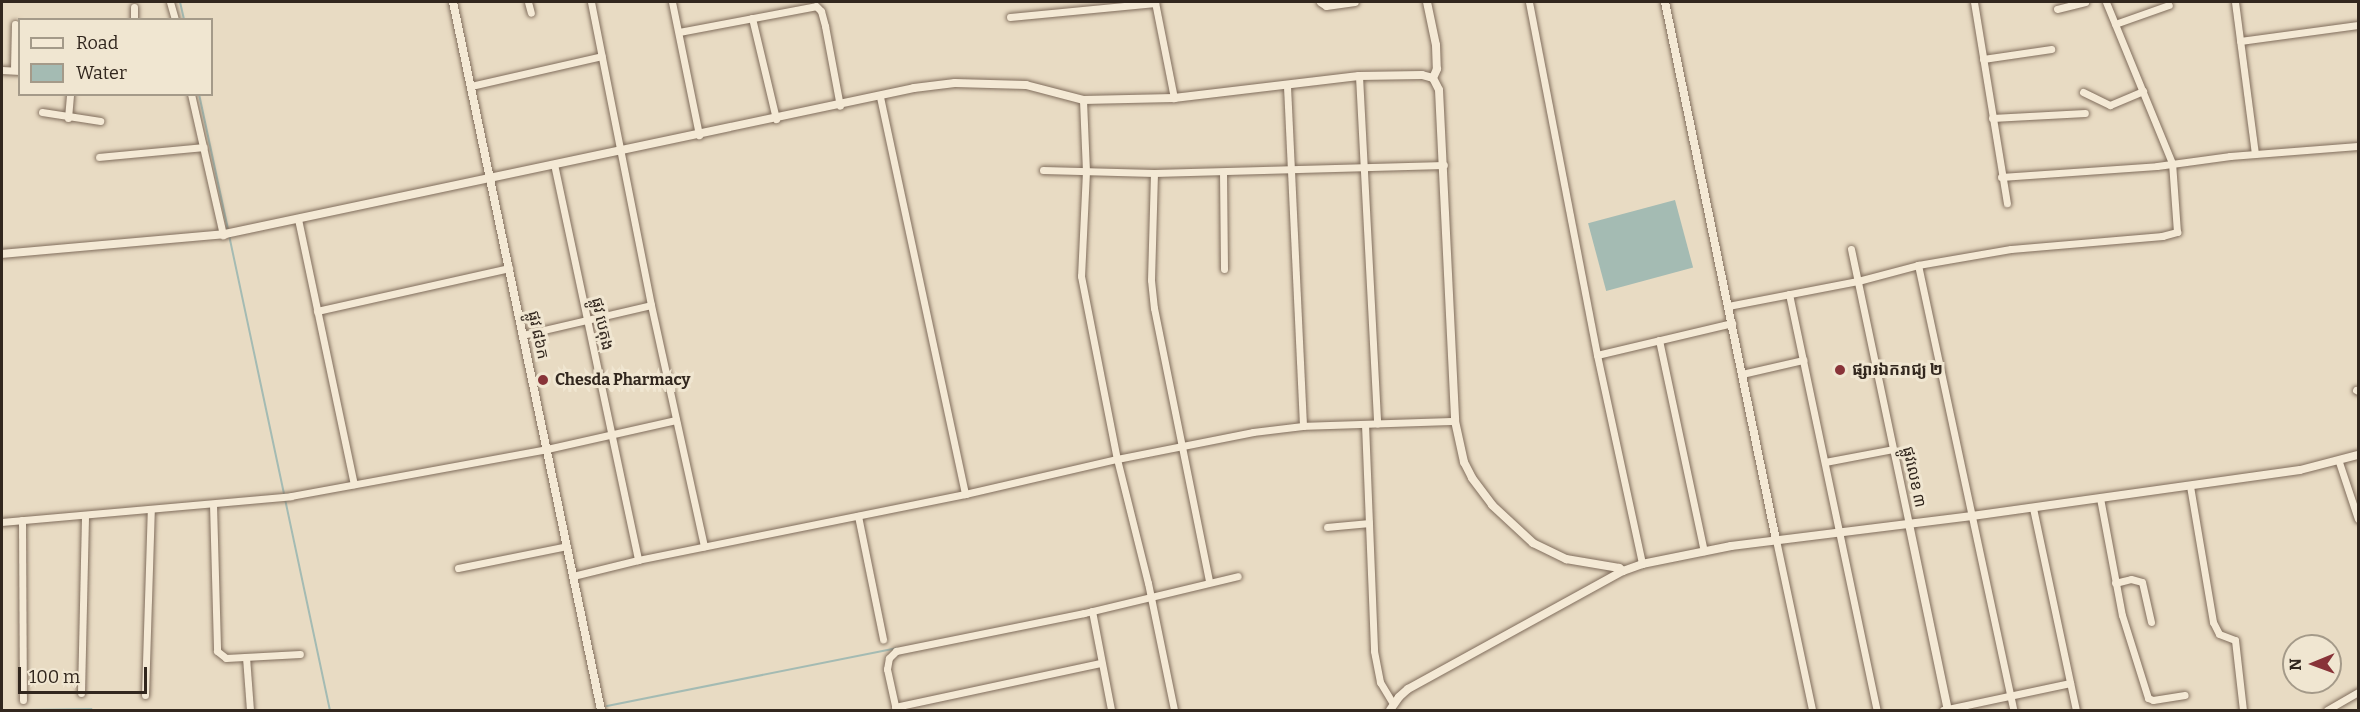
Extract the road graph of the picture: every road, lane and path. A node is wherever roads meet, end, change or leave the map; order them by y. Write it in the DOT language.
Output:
graph roads {
  1 [pos="170,2"];
  2 [pos="453,2"];
  3 [pos="528,2"];
  4 [pos="591,2"];
  5 [pos="672,2"];
  6 [pos="1155,2"];
  7 [pos="1320,2"];
  8 [pos="1355,2"];
  9 [pos="1427,2"];
  10 [pos="1529,2"];
  11 [pos="1665,2"];
  12 [pos="1974,2"];
  13 [pos="2085,2"];
  14 [pos="2106,2"];
  15 [pos="2235,2"];
  16 [pos="2169,5"];
  17 [pos="134,7"];
  18 [pos="2057,9"];
  19 [pos="531,13"];
  20 [pos="1010,17"];
  21 [pos="134,18"];
  22 [pos="174,18"];
  23 [pos="752,18"];
  24 [pos="15,24"];
  25 [pos="2115,24"];
  26 [pos="2358,25"];
  27 [pos="679,32"];
  28 [pos="2240,41"];
  29 [pos="2051,49"];
  30 [pos="602,56"];
  31 [pos="1983,59"];
  32 [pos="2,70"];
  33 [pos="17,70"];
  34 [pos="1359,76"];
  35 [pos="1433,78"];
  36 [pos="471,86"];
  37 [pos="1287,86"];
  38 [pos="2143,91"];
  39 [pos="2083,92"];
  40 [pos="70,96"];
  41 [pos="191,96"];
  42 [pos="880,97"];
  43 [pos="1174,98"];
  44 [pos="1083,100"];
  45 [pos="840,106"];
  46 [pos="42,112"];
  47 [pos="2085,113"];
  48 [pos="68,118"];
  49 [pos="1992,118"];
  50 [pos="776,119"];
  51 [pos="100,121"];
  52 [pos="699,135"];
  53 [pos="2358,146"];
  54 [pos="204,147"];
  55 [pos="621,151"];
  56 [pos="2255,154"];
  57 [pos="99,157"];
  58 [pos="2172,163"];
  59 [pos="554,164"];
  60 [pos="1444,165"];
  61 [pos="1364,168"];
  62 [pos="1043,170"];
  63 [pos="1290,170"];
  64 [pos="1086,171"];
  65 [pos="1223,172"];
  66 [pos="1154,173"];
  67 [pos="2001,177"];
  68 [pos="490,180"];
  69 [pos="2007,203"];
  70 [pos="298,219"];
  71 [pos="227,234"];
  72 [pos="1851,249"];
  73 [pos="2,254"];
  74 [pos="1918,265"];
  75 [pos="509,268"];
  76 [pos="1224,269"];
  77 [pos="1858,281"];
  78 [pos="1789,294"];
  79 [pos="651,305"];
  80 [pos="1728,306"];
  81 [pos="317,311"];
  82 [pos="587,321"];
  83 [pos="1732,323"];
  84 [pos="522,335"];
  85 [pos="1659,340"];
  86 [pos="1597,355"];
  87 [pos="1803,360"];
  88 [pos="1742,374"];
  89 [pos="676,420"];
  90 [pos="1455,421"];
  91 [pos="1365,424"];
  92 [pos="1377,424"];
  93 [pos="1303,426"];
  94 [pos="612,436"];
  95 [pos="1181,446"];
  96 [pos="547,449"];
  97 [pos="1893,449"];
  98 [pos="2358,455"];
  99 [pos="1117,459"];
  100 [pos="1824,462"];
  101 [pos="2339,462"];
  102 [pos="354,484"];
  103 [pos="2190,486"];
  104 [pos="965,494"];
  105 [pos="2100,498"];
  106 [pos="213,504"];
  107 [pos="2033,508"];
  108 [pos="151,509"];
  109 [pos="85,515"];
  110 [pos="858,516"];
  111 [pos="1972,516"];
  112 [pos="2358,519"];
  113 [pos="22,520"];
  114 [pos="2,522"];
  115 [pos="1369,523"];
  116 [pos="1909,524"];
  117 [pos="1327,527"];
  118 [pos="1839,533"];
  119 [pos="1776,540"];
  120 [pos="567,546"];
  121 [pos="704,546"];
  122 [pos="1704,551"];
  123 [pos="638,560"];
  124 [pos="1642,564"];
  125 [pos="458,568"];
  126 [pos="1623,571"];
  127 [pos="573,576"];
  128 [pos="1238,576"];
  129 [pos="1209,582"];
  130 [pos="2115,583"];
  131 [pos="1150,596"];
  132 [pos="1092,611"];
  133 [pos="2151,622"];
  134 [pos="883,639"];
  135 [pos="300,654"];
  136 [pos="246,657"];
  137 [pos="1100,663"];
  138 [pos="2070,683"];
  139 [pos="2358,692"];
  140 [pos="81,693"];
  141 [pos="145,695"];
  142 [pos="2185,695"];
  143 [pos="2010,696"];
  144 [pos="23,700"];
  145 [pos="1391,707"];
  146 [pos="896,709"];
  147 [pos="1946,710"];
  148 [pos="250,711"];
  149 [pos="602,711"];
  150 [pos="1111,711"];
  151 [pos="1174,711"];
  152 [pos="1812,711"];
  153 [pos="1877,711"];
  154 [pos="2013,711"];
  155 [pos="2076,711"];
  156 [pos="2243,711"];
  157 [pos="2327,711"];
  1 -- 22 [label="street"];
  2 -- 36 [label="street, ផ្លូវ ៨៦ក"];
  3 -- 19 [label="street"];
  4 -- 30 [label="street"];
  5 -- 27 [label="street"];
  6 -- 20 [label="street"];
  6 -- 43 [label="street"];
  7 -- 8 [label="street"];
  9 -- 35 [label="street"];
  10 -- 86 [label="street"];
  11 -- 80 [label="street"];
  12 -- 31 [label="street"];
  13 -- 18 [label="street"];
  14 -- 25 [label="street"];
  15 -- 28 [label="street"];
  16 -- 25 [label="street"];
  17 -- 21 [label="street"];
  23 -- 27 [label="street"];
  23 -- 45 [label="street"];
  23 -- 50 [label="street"];
  24 -- 33 [label="street"];
  25 -- 38 [label="street"];
  26 -- 28 [label="street"];
  27 -- 52 [label="street"];
  28 -- 56 [label="street"];
  29 -- 31 [label="street"];
  30 -- 36 [label="street"];
  30 -- 55 [label="street"];
  31 -- 49 [label="street"];
  32 -- 33 [label="street"];
  34 -- 35 [label="street"];
  34 -- 37 [label="street"];
  34 -- 61 [label="street"];
  35 -- 60 [label="street"];
  36 -- 68 [label="street, ផ្លូវ ៨៦ក"];
  37 -- 43 [label="street"];
  37 -- 63 [label="street"];
  38 -- 39 [label="street"];
  38 -- 58 [label="street"];
  40 -- 48 [label="street"];
  41 -- 54 [label="street"];
  42 -- 44 [label="street"];
  42 -- 45 [label="street"];
  42 -- 104 [label="street"];
  43 -- 44 [label="street"];
  44 -- 64 [label="street"];
  45 -- 50 [label="street"];
  46 -- 48 [label="street"];
  47 -- 49 [label="street"];
  48 -- 51 [label="street"];
  49 -- 67 [label="street"];
  50 -- 52 [label="street"];
  52 -- 55 [label="street"];
  53 -- 56 [label="street"];
  54 -- 57 [label="street"];
  54 -- 71 [label="street"];
  55 -- 59 [label="street"];
  55 -- 79 [label="street"];
  56 -- 58 [label="street"];
  58 -- 67 [label="street"];
  58 -- 74 [label="street"];
  59 -- 68 [label="street"];
  59 -- 82 [label="street, ផ្លូវ បេតុង"];
  60 -- 61 [label="street"];
  60 -- 90 [label="street"];
  61 -- 63 [label="street"];
  61 -- 92 [label="street"];
  62 -- 64 [label="street"];
  63 -- 65 [label="street"];
  63 -- 93 [label="street"];
  64 -- 66 [label="street"];
  64 -- 99 [label="street"];
  65 -- 66 [label="street"];
  65 -- 76 [label="street"];
  66 -- 95 [label="street"];
  67 -- 69 [label="street"];
  68 -- 70 [label="street"];
  68 -- 75 [label="street, ផ្លូវ ៨៦ក"];
  70 -- 71 [label="street"];
  70 -- 81 [label="street"];
  71 -- 73 [label="street"];
  72 -- 77 [label="street, ផ្លូវលេខ ៣"];
  74 -- 77 [label="street"];
  74 -- 111 [label="street"];
  75 -- 81 [label="street"];
  75 -- 84 [label="street, ផ្លូវ ៨៦ក"];
  77 -- 78 [label="street"];
  77 -- 97 [label="street, ផ្លូវលេខ ៣"];
  78 -- 80 [label="street"];
  78 -- 87 [label="street"];
  79 -- 82 [label="street"];
  79 -- 89 [label="street"];
  80 -- 83 [label="street"];
  81 -- 102 [label="street"];
  82 -- 84 [label="street"];
  82 -- 94 [label="street, ផ្លូវ បេតុង"];
  83 -- 85 [label="street"];
  83 -- 88 [label="street"];
  84 -- 96 [label="street, ផ្លូវ ៨៦ក"];
  85 -- 86 [label="street"];
  85 -- 122 [label="street"];
  86 -- 124 [label="street"];
  87 -- 88 [label="street"];
  87 -- 100 [label="street"];
  88 -- 119 [label="street"];
  89 -- 94 [label="street"];
  89 -- 121 [label="street"];
  90 -- 92 [label="street"];
  90 -- 126 [label="street"];
  91 -- 92 [label="street"];
  91 -- 93 [label="street"];
  91 -- 115 [label="street"];
  93 -- 95 [label="street"];
  94 -- 96 [label="street"];
  94 -- 123 [label="street, ផ្លូវ បេតុង"];
  95 -- 99 [label="street"];
  95 -- 129 [label="street"];
  96 -- 102 [label="street"];
  96 -- 120 [label="street, ផ្លូវ ៨៦ក"];
  97 -- 100 [label="street"];
  97 -- 116 [label="street, ផ្លូវលេខ ៣"];
  98 -- 101 [label="street"];
  99 -- 104 [label="street"];
  99 -- 131 [label="street"];
  100 -- 118 [label="street"];
  101 -- 103 [label="street"];
  101 -- 112 [label="street"];
  102 -- 106 [label="street"];
  103 -- 105 [label="street"];
  103 -- 156 [label="street"];
  104 -- 110 [label="street"];
  105 -- 107 [label="street"];
  105 -- 130 [label="street"];
  106 -- 108 [label="street"];
  106 -- 136 [label="street"];
  107 -- 111 [label="street"];
  107 -- 138 [label="street"];
  108 -- 109 [label="street"];
  108 -- 141 [label="street"];
  109 -- 113 [label="street"];
  109 -- 140 [label="street"];
  110 -- 121 [label="street"];
  110 -- 134 [label="street"];
  111 -- 116 [label="street"];
  111 -- 143 [label="street"];
  113 -- 114 [label="street"];
  113 -- 144 [label="street"];
  115 -- 117 [label="street"];
  115 -- 145 [label="street"];
  116 -- 118 [label="street"];
  116 -- 147 [label="street, ផ្លូវលេខ ៣"];
  118 -- 119 [label="street"];
  118 -- 153 [label="street"];
  119 -- 122 [label="street"];
  119 -- 152 [label="street"];
  120 -- 125 [label="street"];
  120 -- 127 [label="street, ផ្លូវ ៨៦ក"];
  121 -- 123 [label="street"];
  122 -- 124 [label="street"];
  123 -- 127 [label="street"];
  124 -- 126 [label="street"];
  126 -- 145 [label="street"];
  127 -- 149 [label="street, ផ្លូវ ៨៦ក"];
  128 -- 129 [label="street"];
  129 -- 131 [label="street"];
  130 -- 133 [label="street"];
  130 -- 142 [label="street"];
  131 -- 132 [label="street"];
  131 -- 151 [label="street"];
  132 -- 137 [label="street"];
  132 -- 146 [label="street"];
  135 -- 136 [label="street"];
  136 -- 148 [label="street"];
  137 -- 146 [label="street"];
  137 -- 150 [label="street"];
  138 -- 143 [label="street"];
  138 -- 155 [label="street"];
  139 -- 157 [label="street"];
  143 -- 147 [label="street"];
  143 -- 154 [label="street"];
}
